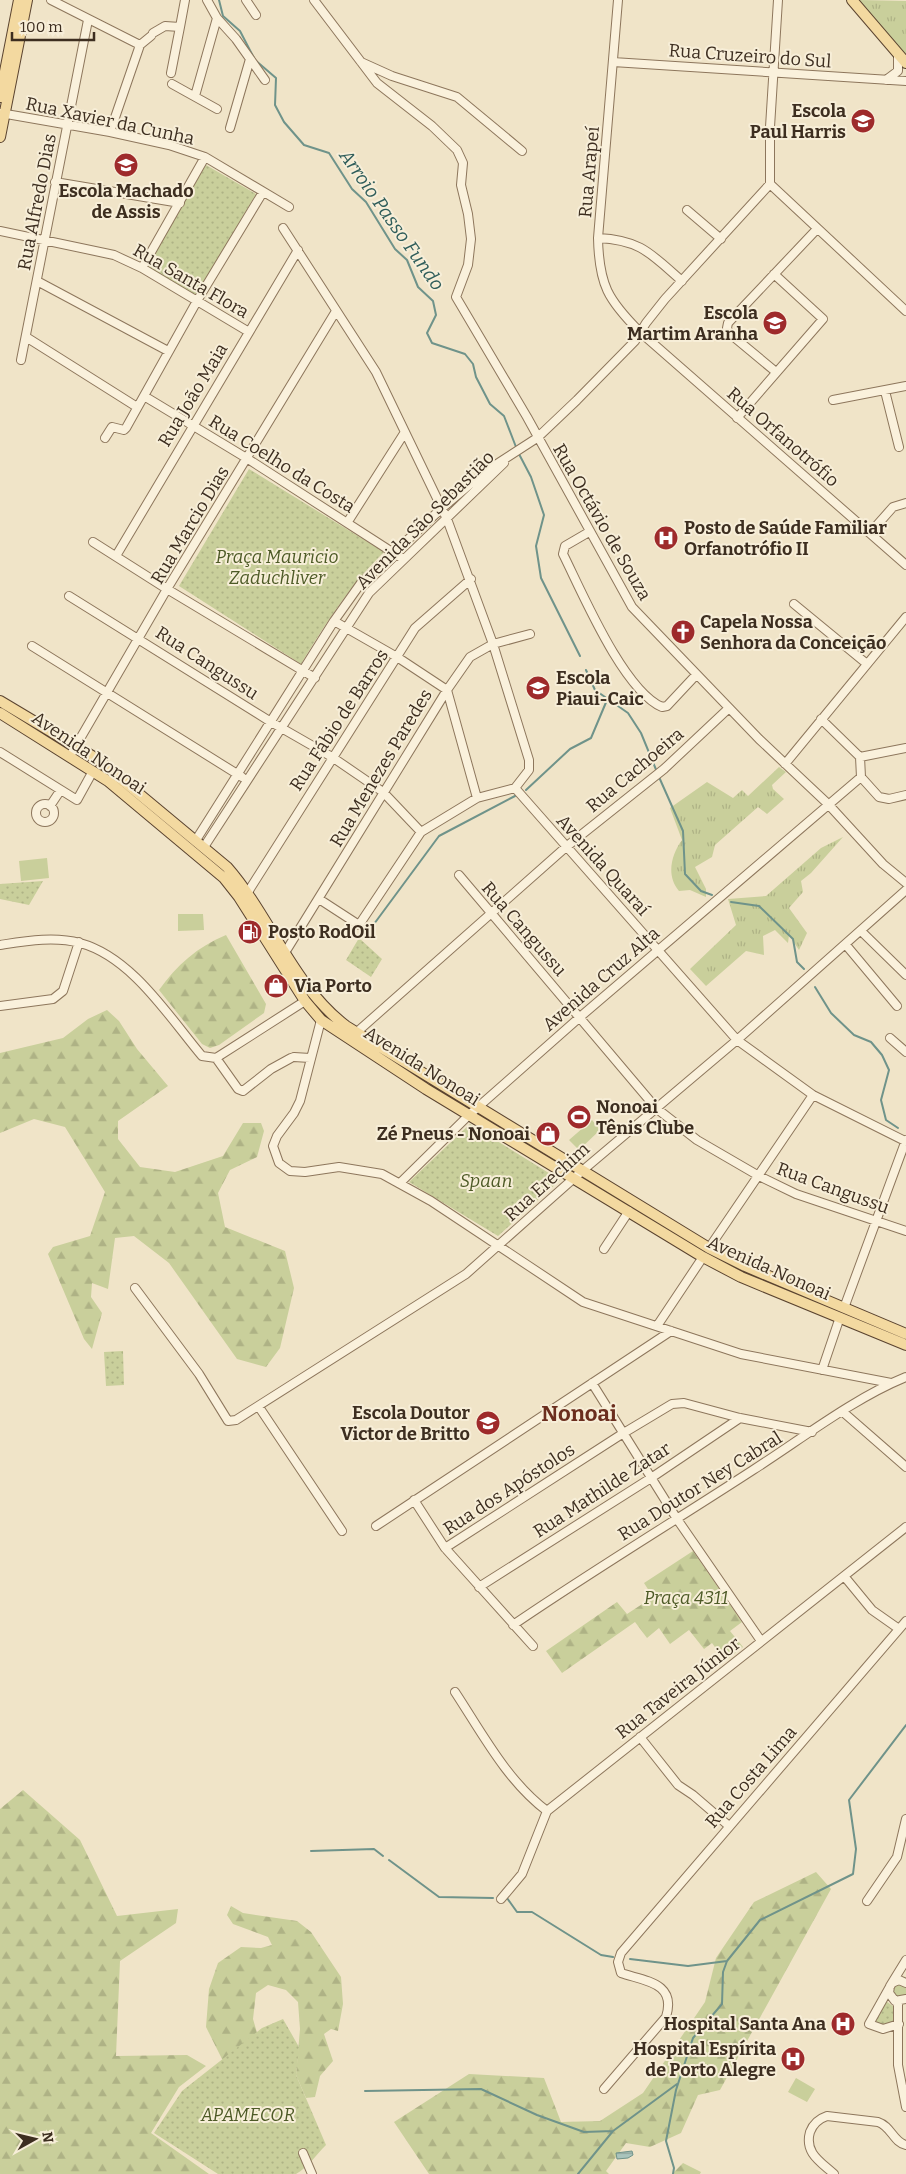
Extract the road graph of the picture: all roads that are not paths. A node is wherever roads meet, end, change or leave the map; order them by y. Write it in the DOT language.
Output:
graph roads {
  1 [pos="19,0"];
  2 [pos="27,0"];
  3 [pos="52,0"];
  4 [pos="185,0"];
  5 [pos="207,0"];
  6 [pos="246,0"];
  7 [pos="314,0"];
  8 [pos="618,0"];
  9 [pos="778,0"];
  10 [pos="852,0"];
  11 [pos="256,15"];
  12 [pos="216,18"];
  13 [pos="88,20"];
  14 [pos="180,27"];
  15 [pos="140,45"];
  16 [pos="898,54"];
  17 [pos="250,60"];
  18 [pos="359,61"];
  19 [pos="613,62"];
  20 [pos="906,63"];
  21 [pos="171,73"];
  22 [pos="774,73"];
  23 [pos="265,80"];
  24 [pos="884,80"];
  25 [pos="906,81"];
  26 [pos="172,84"];
  27 [pos="195,96"];
  28 [pos="0,97"];
  29 [pos="217,108"];
  30 [pos="2,114"];
  31 [pos="67,125"];
  32 [pos="230,128"];
  33 [pos="110,132"];
  34 [pos="0,137"];
  35 [pos="522,151"];
  36 [pos="205,157"];
  37 [pos="55,182"];
  38 [pos="770,184"];
  39 [pos="264,192"];
  40 [pos="180,203"];
  41 [pos="289,207"];
  42 [pos="687,210"];
  43 [pos="283,228"];
  44 [pos="817,229"];
  45 [pos="0,231"];
  46 [pos="598,238"];
  47 [pos="721,239"];
  48 [pos="45,240"];
  49 [pos="298,250"];
  50 [pos="142,268"];
  51 [pos="774,274"];
  52 [pos="37,281"];
  53 [pos="682,281"];
  54 [pos="197,301"];
  55 [pos="336,311"];
  56 [pos="906,311"];
  57 [pos="250,332"];
  58 [pos="640,332"];
  59 [pos="26,337"];
  60 [pos="168,351"];
  61 [pos="21,360"];
  62 [pos="776,372"];
  63 [pos="906,386"];
  64 [pos="885,391"];
  65 [pos="144,396"];
  66 [pos="833,400"];
  67 [pos="137,407"];
  68 [pos="737,418"];
  69 [pos="192,425"];
  70 [pos="405,432"];
  71 [pos="105,438"];
  72 [pos="537,438"];
  73 [pos="899,447"];
  74 [pos="515,453"];
  75 [pos="248,458"];
  76 [pos="906,503"];
  77 [pos="442,508"];
  78 [pos="448,519"];
  79 [pos="347,523"];
  80 [pos="589,532"];
  81 [pos="870,533"];
  82 [pos="94,542"];
  83 [pos="394,551"];
  84 [pos="116,556"];
  85 [pos="403,559"];
  86 [pos="906,565"];
  87 [pos="471,579"];
  88 [pos="167,590"];
  89 [pos="69,596"];
  90 [pos="794,604"];
  91 [pos="906,617"];
  92 [pos="334,621"];
  93 [pos="345,628"];
  94 [pos="530,634"];
  95 [pos="140,638"];
  96 [pos="493,644"];
  97 [pos="32,646"];
  98 [pos="397,657"];
  99 [pos="867,664"];
  100 [pos="303,671"];
  101 [pos="696,675"];
  102 [pos="315,678"];
  103 [pos="446,690"];
  104 [pos="108,694"];
  105 [pos="0,701"];
  106 [pos="729,708"];
  107 [pos="0,712"];
  108 [pos="821,719"];
  109 [pos="271,722"];
  110 [pos="283,729"];
  111 [pos="76,747"];
  112 [pos="906,748"];
  113 [pos="0,752"];
  114 [pos="70,756"];
  115 [pos="332,758"];
  116 [pos="860,758"];
  117 [pos="785,764"];
  118 [pos="93,771"];
  119 [pos="239,775"];
  120 [pos="861,777"];
  121 [pos="248,781"];
  122 [pos="515,788"];
  123 [pos="60,791"];
  124 [pos="383,792"];
  125 [pos="906,795"];
  126 [pos="477,798"];
  127 [pos="828,804"];
  128 [pos="50,806"];
  129 [pos="422,832"];
  130 [pos="173,834"];
  131 [pos="196,840"];
  132 [pos="204,847"];
  133 [pos="566,847"];
  134 [pos="459,875"];
  135 [pos="906,883"];
  136 [pos="906,890"];
  137 [pos="248,892"];
  138 [pos="319,899"];
  139 [pos="490,913"];
  140 [pos="861,931"];
  141 [pos="79,942"];
  142 [pos="846,944"];
  143 [pos="0,945"];
  144 [pos="659,949"];
  145 [pos="286,951"];
  146 [pos="906,975"];
  147 [pos="305,1001"];
  148 [pos="0,1006"];
  149 [pos="897,1006"];
  150 [pos="580,1016"];
  151 [pos="321,1020"];
  152 [pos="357,1032"];
  153 [pos="890,1038"];
  154 [pos="737,1040"];
  155 [pos="906,1052"];
  156 [pos="216,1058"];
  157 [pos="310,1058"];
  158 [pos="813,1095"];
  159 [pos="478,1108"];
  160 [pos="656,1108"];
  161 [pos="469,1115"];
  162 [pos="906,1140"];
  163 [pos="582,1170"];
  164 [pos="759,1176"];
  165 [pos="574,1178"];
  166 [pos="400,1183"];
  167 [pos="628,1212"];
  168 [pos="875,1220"];
  169 [pos="906,1231"];
  170 [pos="500,1245"];
  171 [pos="604,1249"];
  172 [pos="706,1253"];
  173 [pos="135,1288"];
  174 [pos="842,1312"];
  175 [pos="657,1326"];
  176 [pos="671,1331"];
  177 [pos="906,1334"];
  178 [pos="906,1345"];
  179 [pos="822,1370"];
  180 [pos="906,1377"];
  181 [pos="592,1383"];
  182 [pos="891,1383"];
  183 [pos="259,1407"];
  184 [pos="843,1412"];
  185 [pos="740,1418"];
  186 [pos="812,1432"];
  187 [pos="622,1434"];
  188 [pos="906,1467"];
  189 [pos="650,1478"];
  190 [pos="414,1500"];
  191 [pos="677,1519"];
  192 [pos="376,1526"];
  193 [pos="906,1526"];
  194 [pos="342,1531"];
  195 [pos="445,1548"];
  196 [pos="844,1576"];
  197 [pos="479,1586"];
  198 [pos="906,1621"];
  199 [pos="513,1625"];
  200 [pos="899,1629"];
  201 [pos="761,1641"];
  202 [pos="534,1646"];
  203 [pos="455,1692"];
  204 [pos="640,1737"];
  205 [pos="547,1811"];
  206 [pos="906,1819"];
  207 [pos="729,1826"];
  208 [pos="897,1857"];
  209 [pos="906,1857"];
  210 [pos="501,1900"];
  211 [pos="868,1902"];
  212 [pos="906,1960"];
  213 [pos="906,1983"];
  214 [pos="890,1986"];
  215 [pos="902,2001"];
  216 [pos="899,2024"];
  217 [pos="898,2065"];
  218 [pos="906,2070"];
  219 [pos="604,2089"];
  220 [pos="906,2107"];
  221 [pos="906,2145"];
  222 [pos="303,2153"];
  223 [pos="835,2173"];
  224 [pos="312,2174"];
  1 -- 28 [label="main road"];
  2 -- 30 [label="main road"];
  3 -- 13 [label="street"];
  4 -- 14 [label="street"];
  5 -- 12 [label="street"];
  6 -- 11 [label="street"];
  7 -- 18 [label="street"];
  8 -- 19 [label="street, Rua Arapeí"];
  9 -- 22 [label="street"];
  10 -- 16 [label="main road"];
  12 -- 17 [label="street"];
  12 -- 27 [label="street"];
  13 -- 15 [label="street"];
  13 -- 31 [label="street, Rua Alfredo Dias"];
  14 -- 15 [label="street"];
  14 -- 21 [label="street"];
  15 -- 33 [label="street"];
  16 -- 20 [label="main road"];
  16 -- 24 [label="street"];
  17 -- 23 [label="street"];
  17 -- 32 [label="street"];
  18 -- 35 [label="street"];
  18 -- 72 [label="street, Rua Octávio de Souza"];
  19 -- 22 [label="street, Rua Cruzeiro do Sul"];
  19 -- 46 [label="street, Rua Arapeí"];
  22 -- 24 [label="street, Rua Cruzeiro do Sul"];
  22 -- 38 [label="street"];
  24 -- 25 [label="street, Rua Cruzeiro do Sul"];
  26 -- 27 [label="street"];
  27 -- 29 [label="street"];
  30 -- 31 [label="street, Rua Xavier da Cunha"];
  30 -- 34 [label="main road"];
  31 -- 33 [label="street, Rua Xavier da Cunha"];
  31 -- 37 [label="street, Rua Alfredo Dias"];
  33 -- 36 [label="street, Rua Xavier da Cunha"];
  36 -- 39 [label="street, Rua Xavier da Cunha"];
  36 -- 40 [label="street"];
  37 -- 40 [label="street"];
  37 -- 48 [label="street, Rua Alfredo Dias"];
  38 -- 44 [label="street"];
  38 -- 47 [label="street"];
  39 -- 41 [label="street, Rua Xavier da Cunha"];
  39 -- 54 [label="street"];
  40 -- 50 [label="street"];
  42 -- 47 [label="street"];
  43 -- 49 [label="street"];
  44 -- 51 [label="street"];
  44 -- 56 [label="street"];
  45 -- 48 [label="street, Rua Santa Flora"];
  46 -- 53 [label="street"];
  46 -- 58 [label="street, Rua Arapeí"];
  47 -- 53 [label="street"];
  48 -- 50 [label="street, Rua Santa Flora"];
  48 -- 52 [label="street, Rua Alfredo Dias"];
  49 -- 55 [label="street"];
  49 -- 57 [label="street, Rua João Maia"];
  50 -- 54 [label="street, Rua Santa Flora"];
  51 -- 62 [label="street"];
  51 -- 62 [label="street"];
  52 -- 59 [label="street, Rua Alfredo Dias"];
  52 -- 60 [label="street"];
  53 -- 58 [label="street"];
  54 -- 57 [label="street, Rua Santa Flora"];
  54 -- 60 [label="street"];
  55 -- 70 [label="street"];
  55 -- 75 [label="street, Rua Marcio Dias"];
  57 -- 69 [label="street, Rua João Maia"];
  58 -- 68 [label="street, Rua Orfanotrófio"];
  58 -- 72 [label="street"];
  59 -- 61 [label="street, Rua Alfredo Dias"];
  59 -- 67 [label="street"];
  60 -- 65 [label="street"];
  62 -- 68 [label="street"];
  63 -- 64 [label="street"];
  64 -- 66 [label="street"];
  64 -- 73 [label="street"];
  65 -- 67 [label="street"];
  65 -- 69 [label="street, Rua Coelho da Costa"];
  67 -- 71 [label="street"];
  68 -- 81 [label="street, Rua Orfanotrófio"];
  69 -- 75 [label="street, Rua Coelho da Costa"];
  69 -- 84 [label="street, Rua João Maia"];
  70 -- 77 [label="street"];
  70 -- 79 [label="street"];
  72 -- 74 [label="street"];
  72 -- 80 [label="street, Rua Octávio de Souza"];
  74 -- 77 [label="street, Avenida São Sebastião"];
  74 -- 78 [label="street, Avenida São Sebastião"];
  75 -- 79 [label="street, Rua Coelho da Costa"];
  75 -- 88 [label="street, Rua Marcio Dias"];
  76 -- 81 [label="street"];
  77 -- 78 [label="street"];
  77 -- 83 [label="street, Avenida São Sebastião"];
  78 -- 85 [label="street, Avenida São Sebastião"];
  78 -- 87 [label="street"];
  79 -- 83 [label="street, Rua Coelho da Costa"];
  80 -- 101 [label="street, Rua Octávio de Souza"];
  80 -- 101 [label="street"];
  81 -- 86 [label="street, Rua Orfanotrófio"];
  82 -- 84 [label="street"];
  83 -- 85 [label="street, Rua Coelho da Costa"];
  83 -- 92 [label="street, Avenida São Sebastião"];
  84 -- 88 [label="street"];
  85 -- 93 [label="street, Avenida São Sebastião"];
  87 -- 96 [label="street"];
  87 -- 98 [label="street, Rua Fábio de Barros"];
  88 -- 95 [label="street, Rua Marcio Dias"];
  88 -- 100 [label="street"];
  89 -- 95 [label="street, Rua Cangussu"];
  90 -- 99 [label="street"];
  91 -- 99 [label="street"];
  92 -- 93 [label="street"];
  92 -- 100 [label="street, Avenida São Sebastião"];
  93 -- 98 [label="street"];
  93 -- 102 [label="street, Avenida São Sebastião"];
  94 -- 96 [label="street, Rua Menezes Paredes"];
  95 -- 104 [label="street, Rua Marcio Dias"];
  95 -- 109 [label="street, Rua Cangussu"];
  96 -- 103 [label="street, Rua Menezes Paredes"];
  96 -- 122 [label="street"];
  97 -- 104 [label="street"];
  98 -- 103 [label="street"];
  98 -- 115 [label="street, Rua Fábio de Barros"];
  99 -- 108 [label="street"];
  100 -- 102 [label="street"];
  100 -- 109 [label="street, Avenida São Sebastião"];
  101 -- 106 [label="street, Rua Octávio de Souza"];
  102 -- 110 [label="street, Avenida São Sebastião"];
  103 -- 124 [label="street, Rua Menezes Paredes"];
  103 -- 126 [label="street"];
  104 -- 111 [label="street, Rua Marcio Dias"];
  104 -- 119 [label="street"];
  105 -- 111 [label="main road, Avenida Nonoai"];
  106 -- 117 [label="street, Rua Octávio de Souza"];
  106 -- 133 [label="street, Rua Cachoeira"];
  107 -- 114 [label="main road, Avenida Nonoai"];
  108 -- 116 [label="street"];
  108 -- 117 [label="street"];
  109 -- 110 [label="street, Rua Cangussu"];
  109 -- 119 [label="street, Avenida São Sebastião"];
  110 -- 115 [label="street, Rua Cangussu"];
  110 -- 121 [label="street, Avenida São Sebastião"];
  111 -- 114 [label="street, Rua Marcio Dias"];
  111 -- 131 [label="main road, Avenida Nonoai"];
  112 -- 116 [label="street"];
  113 -- 123 [label="street"];
  114 -- 118 [label="main road, Avenida Nonoai"];
  115 -- 124 [label="street, Rua Cangussu"];
  115 -- 137 [label="street, Rua Fábio de Barros"];
  116 -- 120 [label="street"];
  117 -- 127 [label="street, Rua Octávio de Souza"];
  118 -- 123 [label="street"];
  118 -- 130 [label="main road, Avenida Nonoai"];
  119 -- 121 [label="street"];
  119 -- 131 [label="street, Avenida São Sebastião"];
  120 -- 125 [label="street"];
  120 -- 127 [label="street, Avenida Cruz Alta"];
  121 -- 132 [label="street, Avenida São Sebastião"];
  122 -- 126 [label="street"];
  122 -- 133 [label="street, Avenida Quaraí"];
  123 -- 128 [label="street"];
  124 -- 129 [label="street, Rua Cangussu"];
  124 -- 138 [label="street, Rua Menezes Paredes"];
  126 -- 129 [label="street"];
  127 -- 135 [label="street, Rua Octávio de Souza"];
  127 -- 144 [label="street, Avenida Cruz Alta"];
  129 -- 138 [label="street"];
  130 -- 132 [label="main road"];
  130 -- 147 [label="main road, Avenida Nonoai"];
  131 -- 132 [label="main road, Avenida Nonoai"];
  132 -- 137 [label="main road, Avenida Nonoai"];
  133 -- 139 [label="street, Rua Cachoeira"];
  133 -- 144 [label="street, Avenida Quaraí"];
  134 -- 139 [label="street, Rua Cangussu"];
  136 -- 140 [label="street, Rua Erechim"];
  137 -- 145 [label="main road, Avenida Nonoai"];
  138 -- 145 [label="street, Rua Menezes Paredes"];
  139 -- 150 [label="street, Rua Cangussu"];
  139 -- 152 [label="street, Rua Cachoeira"];
  140 -- 142 [label="street, Rua Erechim"];
  140 -- 146 [label="street"];
  141 -- 143 [label="street"];
  141 -- 148 [label="street"];
  141 -- 156 [label="street"];
  142 -- 149 [label="street"];
  142 -- 154 [label="street, Rua Erechim"];
  144 -- 150 [label="street, Avenida Cruz Alta"];
  144 -- 154 [label="street, Avenida Quaraí"];
  145 -- 152 [label="main road, Avenida Nonoai"];
  147 -- 151 [label="main road, Avenida Nonoai"];
  147 -- 156 [label="street"];
  150 -- 159 [label="street, Avenida Cruz Alta"];
  150 -- 160 [label="street, Rua Cangussu"];
  151 -- 157 [label="street"];
  151 -- 161 [label="main road, Avenida Nonoai"];
  152 -- 159 [label="main road, Avenida Nonoai"];
  153 -- 155 [label="street"];
  154 -- 158 [label="street, Avenida Quaraí"];
  154 -- 160 [label="street, Rua Erechim"];
  156 -- 157 [label="street"];
  157 -- 166 [label="street"];
  158 -- 162 [label="street, Avenida Quaraí"];
  158 -- 164 [label="street"];
  159 -- 161 [label="street, Avenida Cruz Alta"];
  159 -- 163 [label="main road, Avenida Nonoai"];
  160 -- 163 [label="street, Rua Erechim"];
  160 -- 164 [label="street, Rua Cangussu"];
  161 -- 165 [label="main road, Avenida Nonoai"];
  161 -- 166 [label="street, Avenida Cruz Alta"];
  162 -- 168 [label="street"];
  163 -- 165 [label="street, Rua Erechim"];
  163 -- 172 [label="main road, Avenida Nonoai"];
  164 -- 168 [label="street, Rua Cangussu"];
  164 -- 172 [label="street"];
  165 -- 167 [label="main road, Avenida Nonoai"];
  165 -- 170 [label="street, Rua Erechim"];
  166 -- 170 [label="street"];
  167 -- 171 [label="street"];
  167 -- 172 [label="main road, Avenida Nonoai"];
  168 -- 169 [label="street, Rua Cangussu"];
  168 -- 174 [label="street"];
  170 -- 175 [label="street"];
  170 -- 183 [label="street, Rua Erechim"];
  172 -- 174 [label="main road, Avenida Nonoai"];
  172 -- 175 [label="street"];
  173 -- 183 [label="street, Rua Erechim"];
  174 -- 177 [label="main road, Avenida Nonoai"];
  174 -- 178 [label="main road, Avenida Nonoai"];
  174 -- 179 [label="street"];
  175 -- 176 [label="street"];
  176 -- 179 [label="street"];
  176 -- 181 [label="street"];
  179 -- 182 [label="street"];
  180 -- 182 [label="street, Rua Doutor Ney Cabral"];
  181 -- 187 [label="street"];
  181 -- 190 [label="street"];
  182 -- 184 [label="street, Rua Doutor Ney Cabral"];
  183 -- 194 [label="street"];
  184 -- 186 [label="street, Rua Doutor Ney Cabral"];
  184 -- 188 [label="street"];
  185 -- 186 [label="street, Rua dos Apóstolos"];
  185 -- 187 [label="street, Rua dos Apóstolos"];
  185 -- 189 [label="street, Rua Mathilde Zatar"];
  186 -- 191 [label="street, Rua Doutor Ney Cabral"];
  187 -- 189 [label="street"];
  187 -- 195 [label="street, Rua dos Apóstolos"];
  189 -- 191 [label="street"];
  189 -- 197 [label="street, Rua Mathilde Zatar"];
  190 -- 192 [label="street"];
  190 -- 195 [label="street"];
  191 -- 199 [label="street, Rua Doutor Ney Cabral"];
  191 -- 201 [label="street"];
  193 -- 196 [label="street, Rua Taveira Júnior"];
  195 -- 197 [label="street"];
  196 -- 200 [label="street"];
  196 -- 201 [label="street, Rua Taveira Júnior"];
  197 -- 199 [label="street"];
  198 -- 200 [label="street, Rua Costa Lima"];
  199 -- 202 [label="street"];
  200 -- 207 [label="street, Rua Costa Lima"];
  201 -- 204 [label="street, Rua Taveira Júnior"];
  203 -- 205 [label="street"];
  204 -- 205 [label="street, Rua Taveira Júnior"];
  204 -- 207 [label="street"];
  205 -- 210 [label="street, Rua Taveira Júnior"];
  206 -- 208 [label="street"];
  207 -- 219 [label="street, Rua Costa Lima"];
  208 -- 209 [label="street"];
  208 -- 211 [label="street"];
  212 -- 214 [label="street"];
  213 -- 214 [label="street"];
  214 -- 215 [label="street"];
  214 -- 216 [label="street"];
  215 -- 216 [label="street"];
  216 -- 217 [label="street"];
  217 -- 218 [label="street"];
  217 -- 220 [label="street"];
  221 -- 223 [label="street"];
  222 -- 224 [label="street"];
}
